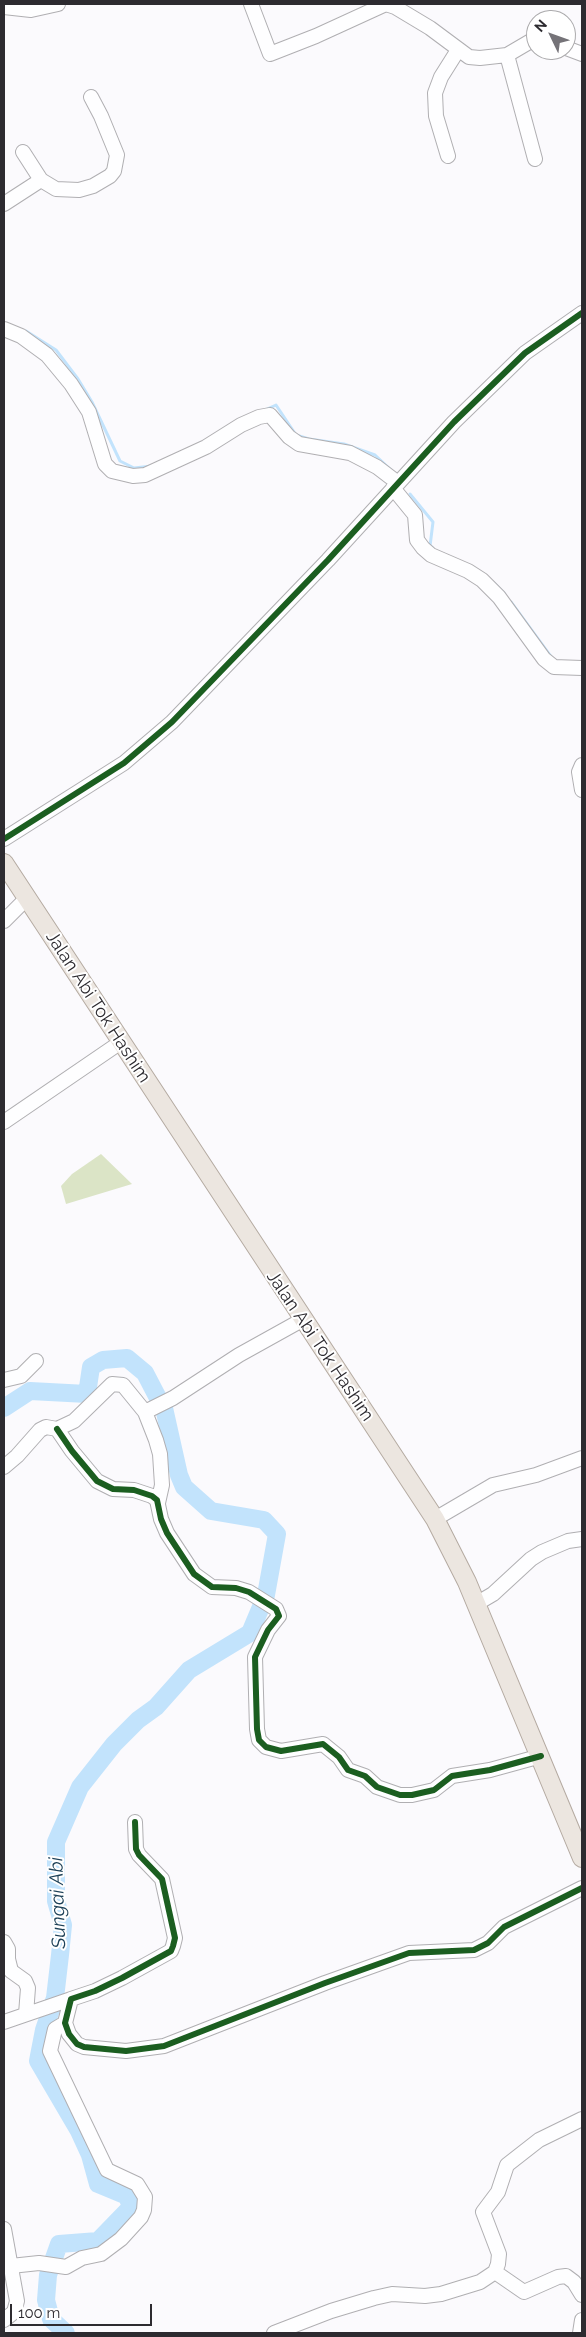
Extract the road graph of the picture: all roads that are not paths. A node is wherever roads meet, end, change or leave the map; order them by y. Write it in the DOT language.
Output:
graph roads {
  1 [pos="58,4"];
  2 [pos="251,4"];
  3 [pos="4,7"];
  4 [pos="526,44"];
  5 [pos="458,50"];
  6 [pos="507,55"];
  7 [pos="92,98"];
  8 [pos="23,152"];
  9 [pos="448,156"];
  10 [pos="535,159"];
  11 [pos="41,180"];
  12 [pos="4,204"];
  13 [pos="582,313"];
  14 [pos="4,329"];
  15 [pos="395,486"];
  16 [pos="582,668"];
  17 [pos="582,765"];
  18 [pos="582,790"];
  19 [pos="4,839"];
  20 [pos="4,863"];
  21 [pos="27,898"];
  22 [pos="4,921"];
  23 [pos="121,1042"];
  24 [pos="4,1122"];
  25 [pos="302,1320"];
  26 [pos="36,1361"];
  27 [pos="4,1380"];
  28 [pos="145,1412"];
  29 [pos="57,1429"];
  30 [pos="582,1458"];
  31 [pos="4,1467"];
  32 [pos="158,1503"];
  33 [pos="435,1520"];
  34 [pos="582,1539"];
  35 [pos="476,1604"];
  36 [pos="541,1756"];
  37 [pos="135,1822"];
  38 [pos="582,1858"];
  39 [pos="582,1888"];
  40 [pos="4,1942"];
  41 [pos="71,1999"];
  42 [pos="32,2012"];
  43 [pos="4,2022"];
  44 [pos="65,2023"];
  45 [pos="582,2119"];
  46 [pos="4,2229"];
  47 [pos="11,2266"];
  48 [pos="495,2272"];
  49 [pos="582,2295"];
  50 [pos="4,2320"];
  51 [pos="582,2320"];
  52 [pos="274,2333"];
  53 [pos="580,2333"];
  1 -- 3 [label="street"];
  2 -- 5 [label="street"];
  4 -- 6 [label="street"];
  5 -- 6 [label="street"];
  5 -- 9 [label="street"];
  6 -- 10 [label="street"];
  7 -- 11 [label="street"];
  8 -- 11 [label="street"];
  11 -- 12 [label="street"];
  13 -- 15 [label="street"];
  14 -- 15 [label="street"];
  15 -- 16 [label="street"];
  15 -- 19 [label="street"];
  17 -- 18 [label="street"];
  20 -- 21 [label="main road, Jalan Abi Tok Hashim"];
  21 -- 22 [label="street"];
  21 -- 23 [label="main road, Jalan Abi Tok Hashim"];
  23 -- 24 [label="street"];
  23 -- 25 [label="main road, Jalan Abi Tok Hashim"];
  25 -- 28 [label="street"];
  25 -- 33 [label="main road, Jalan Abi Tok Hashim"];
  26 -- 27 [label="street"];
  28 -- 29 [label="street"];
  28 -- 32 [label="street"];
  29 -- 31 [label="street"];
  29 -- 32 [label="street"];
  30 -- 33 [label="street"];
  32 -- 36 [label="street"];
  33 -- 35 [label="main road, Jalan Abi Tok Hashim"];
  34 -- 35 [label="street"];
  35 -- 36 [label="main road, Jalan Abi Tok Hashim"];
  36 -- 38 [label="main road, Jalan Abi Tok Hashim"];
  37 -- 41 [label="street"];
  39 -- 44 [label="street"];
  40 -- 42 [label="street"];
  41 -- 42 [label="street"];
  41 -- 44 [label="street"];
  42 -- 43 [label="street"];
  44 -- 47 [label="street"];
  45 -- 48 [label="street"];
  46 -- 47 [label="street"];
  47 -- 50 [label="street"];
  48 -- 49 [label="street"];
  48 -- 52 [label="street"];
  51 -- 53 [label="street"];
}
